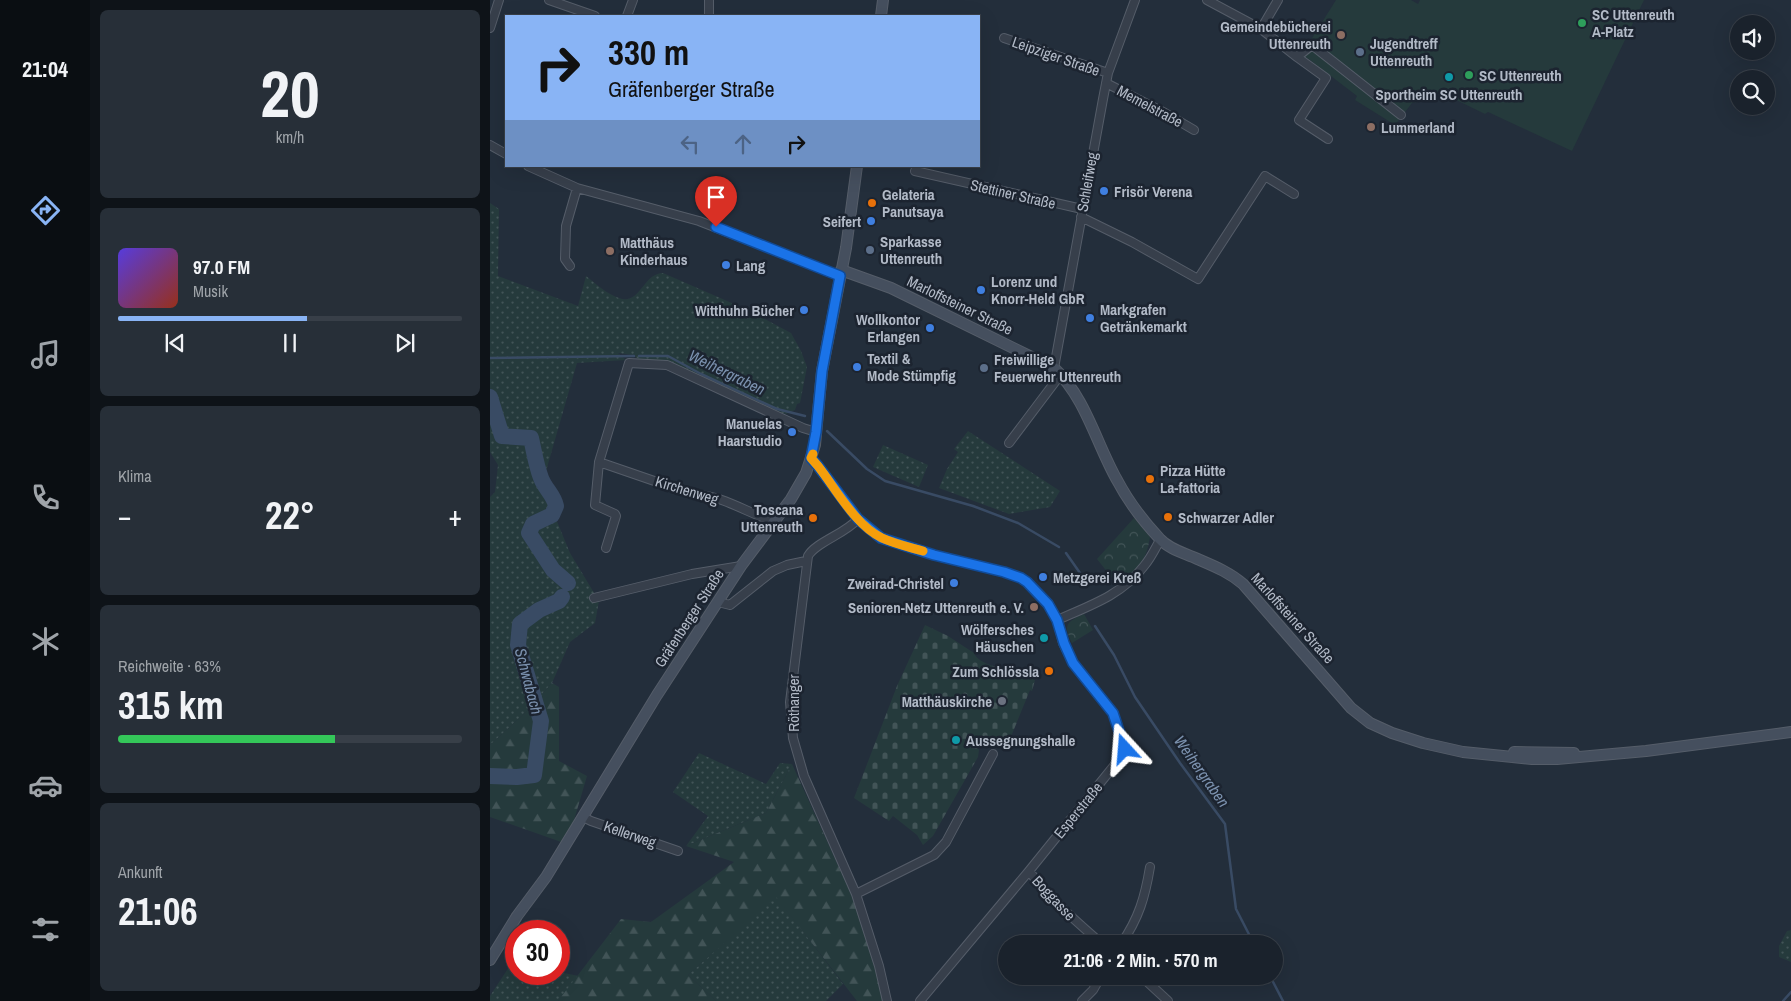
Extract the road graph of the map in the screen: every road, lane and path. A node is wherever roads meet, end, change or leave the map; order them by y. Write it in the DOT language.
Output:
graph roads {
  1 [pos="499,0"];
  2 [pos="550,0"];
  3 [pos="633,0"];
  4 [pos="709,0"];
  5 [pos="883,0"];
  6 [pos="1135,0"];
  7 [pos="1207,0"];
  8 [pos="1278,0"];
  9 [pos="592,15"];
  10 [pos="627,15"];
  11 [pos="709,15"];
  12 [pos="880,15"];
  13 [pos="490,28"];
  14 [pos="1261,29"];
  15 [pos="1004,38"];
  16 [pos="1297,57"];
  17 [pos="1108,73"];
  18 [pos="1106,83"];
  19 [pos="1401,115"];
  20 [pos="1194,130"];
  21 [pos="1328,139"];
  22 [pos="490,145"];
  23 [pos="505,153"];
  24 [pos="530,167"];
  25 [pos="857,167"];
  26 [pos="915,171"];
  27 [pos="577,188"];
  28 [pos="1294,194"];
  29 [pos="1082,213"];
  30 [pos="570,266"];
  31 [pos="841,272"];
  32 [pos="1058,371"];
  33 [pos="816,432"];
  34 [pos="1009,443"];
  35 [pos="811,458"];
  36 [pos="599,462"];
  37 [pos="858,519"];
  38 [pos="774,522"];
  39 [pos="1160,540"];
  40 [pos="606,548"];
  41 [pos="806,561"];
  42 [pos="741,566"];
  43 [pos="594,598"];
  44 [pos="718,602"];
  45 [pos="1057,620"];
  46 [pos="1791,732"];
  47 [pos="993,754"];
  48 [pos="583,816"];
  49 [pos="678,851"];
  50 [pos="1150,866"];
  51 [pos="1029,871"];
  52 [pos="856,894"];
  53 [pos="1091,935"];
  54 [pos="1128,935"];
  55 [pos="492,954"];
  56 [pos="1096,985"];
  57 [pos="1151,985"];
  58 [pos="887,1001"];
  59 [pos="920,1001"];
  60 [pos="1082,1001"];
  61 [pos="1168,1001"];
  1 -- 13 [label="street"];
  2 -- 9 [label="street"];
  3 -- 10 [label="street"];
  4 -- 11 [label="street"];
  5 -- 12 [label="street"];
  6 -- 17 [label="street, Schleifweg"];
  7 -- 14 [label="street"];
  8 -- 14 [label="street"];
  14 -- 16 [label="street"];
  15 -- 17 [label="street, Leipziger Straße"];
  16 -- 19 [label="street"];
  16 -- 21 [label="street"];
  17 -- 18 [label="street, Schleifweg"];
  18 -- 20 [label="street, Memelstraße"];
  18 -- 29 [label="street, Schleifweg"];
  22 -- 23 [label="street"];
  24 -- 27 [label="street"];
  25 -- 31 [label="street, Gräfenberger Straße"];
  26 -- 29 [label="street, Stettiner Straße"];
  27 -- 30 [label="street"];
  27 -- 31 [label="street"];
  28 -- 29 [label="street, Stettiner Straße"];
  29 -- 32 [label="street, Schleifweg"];
  31 -- 32 [label="street, Marloffsteiner Straße"];
  31 -- 33 [label="street, Gräfenberger Straße"];
  32 -- 34 [label="street"];
  32 -- 39 [label="street, Marloffsteiner Straße"];
  33 -- 35 [label="street, Gräfenberger Straße"];
  33 -- 36 [label="street"];
  35 -- 37 [label="street, Esperstraße"];
  35 -- 38 [label="street, Gräfenberger Straße"];
  36 -- 38 [label="street, Kirchenweg"];
  36 -- 40 [label="street"];
  37 -- 41 [label="street"];
  37 -- 45 [label="street, Esperstraße"];
  38 -- 42 [label="street, Gräfenberger Straße"];
  39 -- 45 [label="street"];
  39 -- 46 [label="street, Marloffsteiner Straße"];
  41 -- 44 [label="street"];
  41 -- 52 [label="street, Röthanger"];
  42 -- 43 [label="street"];
  42 -- 44 [label="street, Gräfenberger Straße"];
  44 -- 48 [label="street, Gräfenberger Straße"];
  45 -- 51 [label="street, Esperstraße"];
  47 -- 52 [label="street"];
  48 -- 49 [label="street, Kellerweg"];
  48 -- 55 [label="street, Gräfenberger Straße"];
  50 -- 54 [label="street"];
  51 -- 53 [label="street, Boggasse"];
  51 -- 59 [label="street, Esperstraße"];
  52 -- 58 [label="street, Röthanger"];
  56 -- 60 [label="street"];
  57 -- 61 [label="street"];
}
